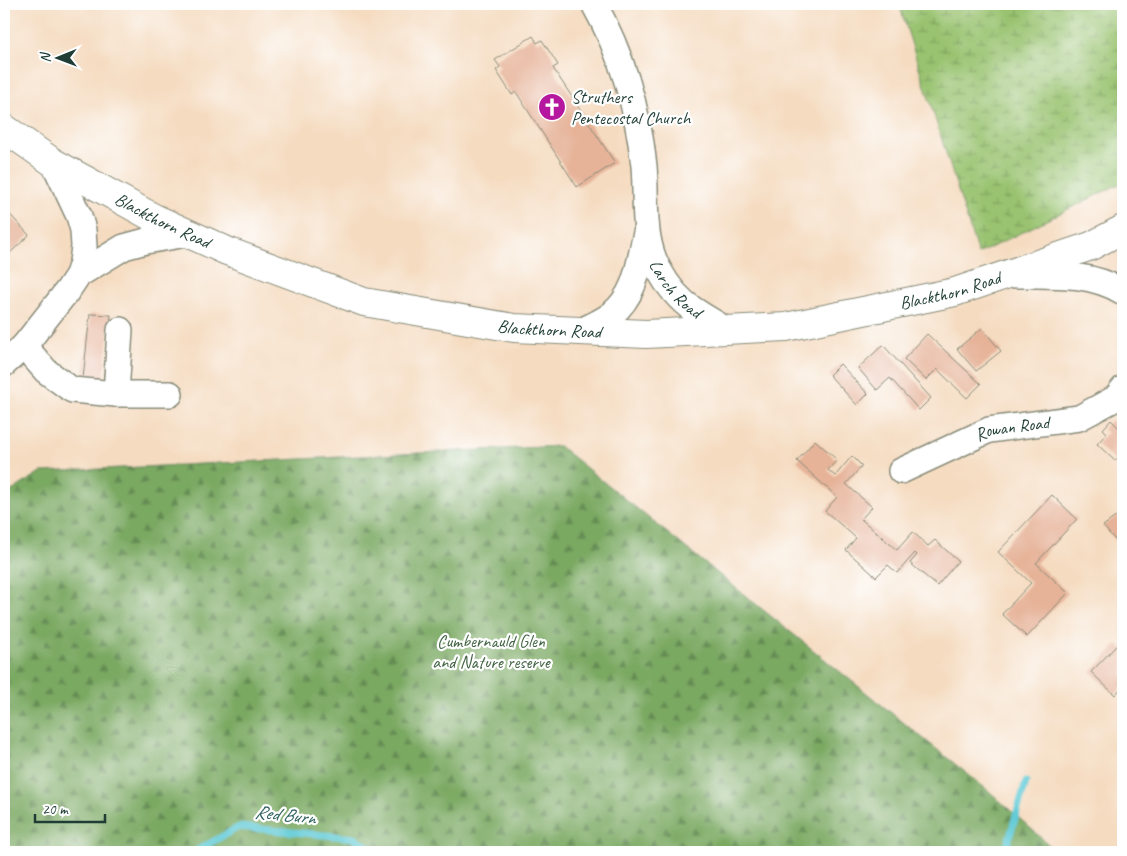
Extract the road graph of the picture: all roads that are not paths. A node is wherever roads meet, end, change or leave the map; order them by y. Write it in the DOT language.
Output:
graph roads {
  1 [pos="594,4"];
  2 [pos="4,128"];
  3 [pos="54,162"];
  4 [pos="1123,229"];
  5 [pos="646,231"];
  6 [pos="187,234"];
  7 [pos="78,275"];
  8 [pos="1005,275"];
  9 [pos="1123,292"];
  10 [pos="120,330"];
  11 [pos="726,330"];
  12 [pos="581,331"];
  13 [pos="24,346"];
  14 [pos="4,364"];
  15 [pos="1123,390"];
  16 [pos="116,394"];
  17 [pos="170,394"];
  18 [pos="902,471"];
  1 -- 5 [label="street, Larch Road"];
  2 -- 3 [label="street, Blackthorn Road"];
  3 -- 6 [label="street, Blackthorn Road"];
  3 -- 7 [label="street"];
  4 -- 8 [label="street, Blackthorn Road"];
  5 -- 11 [label="street, Larch Road"];
  5 -- 12 [label="street, Larch Road"];
  6 -- 7 [label="street"];
  6 -- 12 [label="street, Blackthorn Road"];
  7 -- 13 [label="street"];
  8 -- 9 [label="street"];
  8 -- 11 [label="street, Blackthorn Road"];
  10 -- 16 [label="street"];
  11 -- 12 [label="street, Blackthorn Road"];
  13 -- 14 [label="street"];
  13 -- 16 [label="street"];
  15 -- 18 [label="street, Rowan Road"];
  16 -- 17 [label="street"];
}
